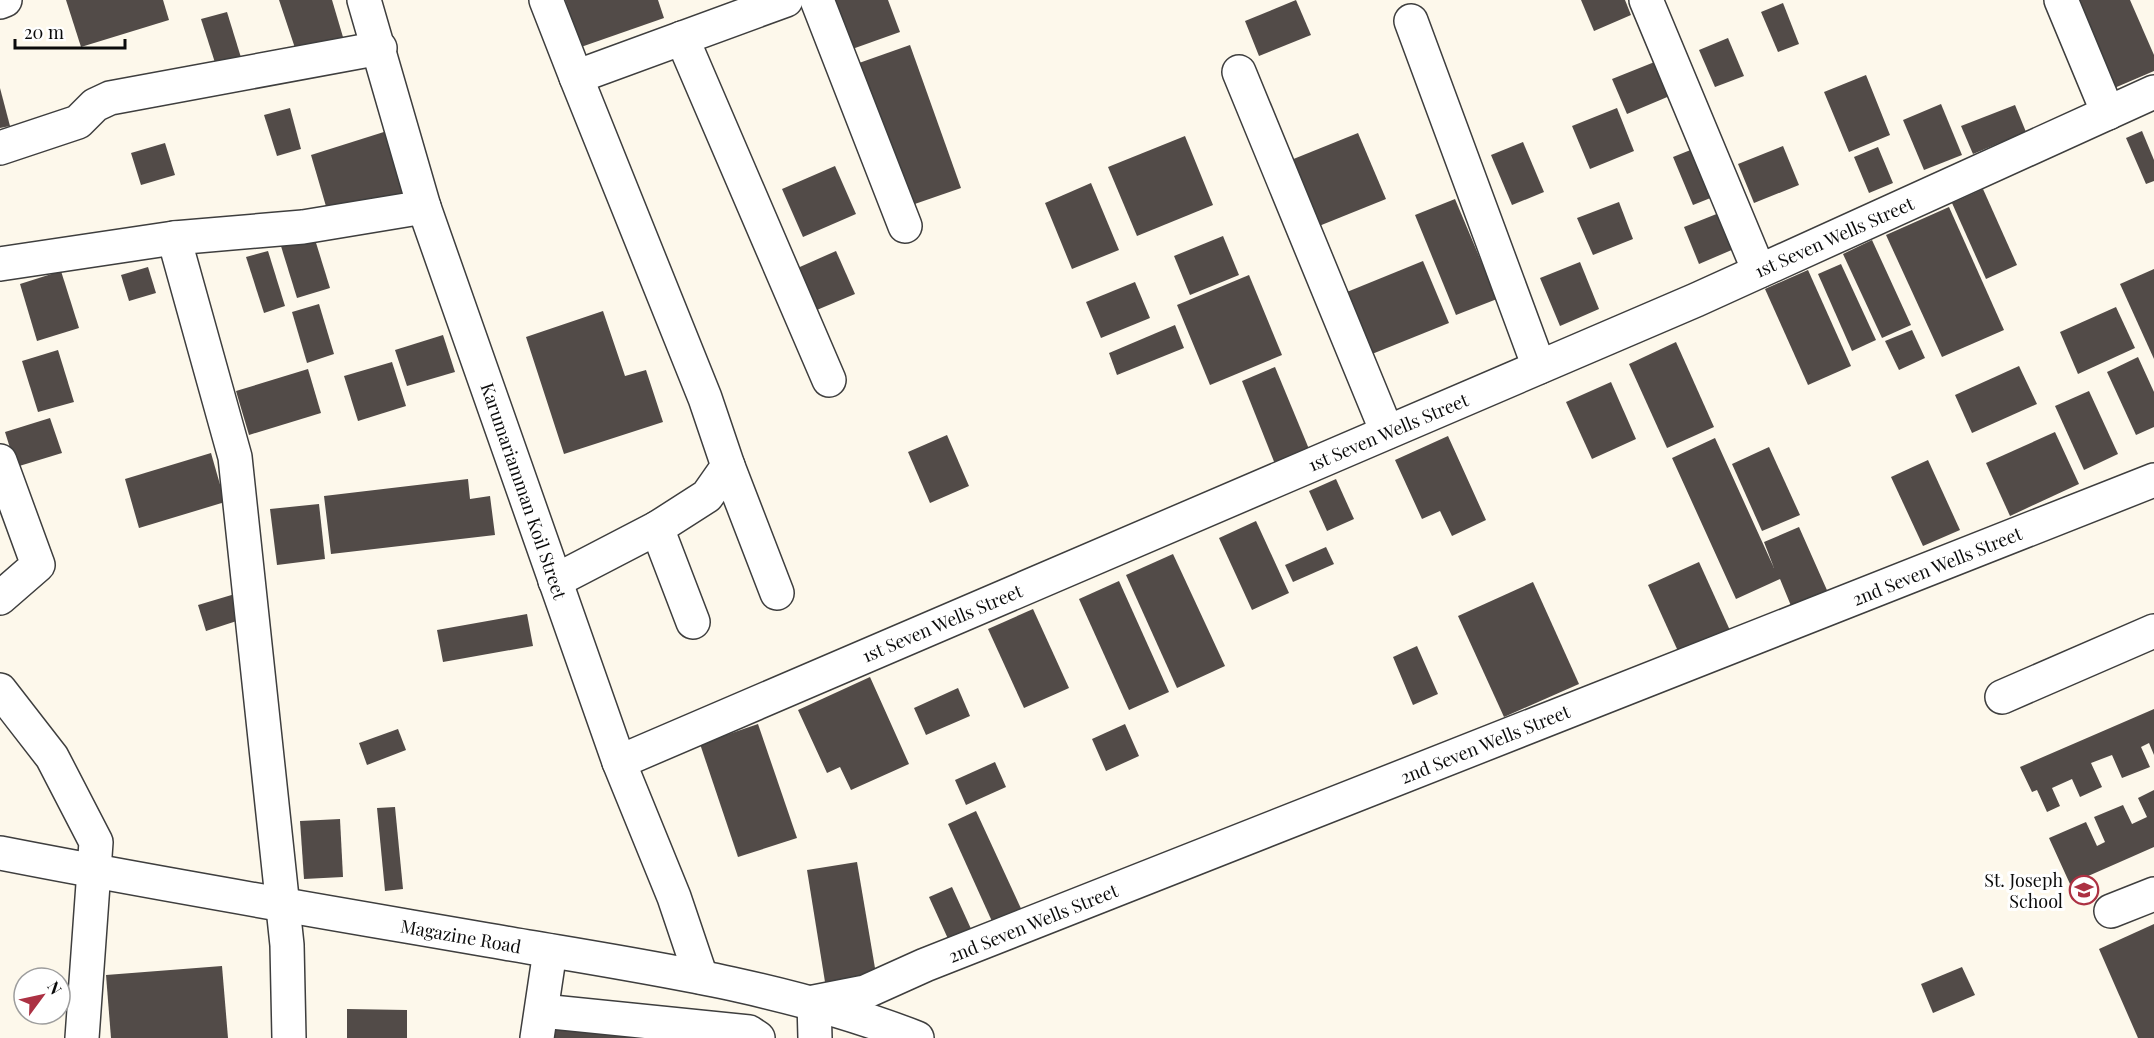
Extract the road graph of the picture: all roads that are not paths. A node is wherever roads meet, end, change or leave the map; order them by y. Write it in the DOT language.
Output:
graph roads {
  1 [pos="5,0"];
  2 [pos="364,0"];
  3 [pos="546,0"];
  4 [pos="786,0"];
  5 [pos="817,0"];
  6 [pos="1646,0"];
  7 [pos="2061,0"];
  8 [pos="0,2"];
  9 [pos="1411,21"];
  10 [pos="682,38"];
  11 [pos="380,48"];
  12 [pos="1239,72"];
  13 [pos="576,77"];
  14 [pos="2154,92"];
  15 [pos="2108,113"];
  16 [pos="0,148"];
  17 [pos="424,207"];
  18 [pos="905,226"];
  19 [pos="174,238"];
  20 [pos="0,264"];
  21 [pos="1759,271"];
  22 [pos="1539,367"];
  23 [pos="829,380"];
  24 [pos="1387,432"];
  25 [pos="0,461"];
  26 [pos="728,466"];
  27 [pos="2154,480"];
  28 [pos="657,528"];
  29 [pos="555,581"];
  30 [pos="777,592"];
  31 [pos="0,598"];
  32 [pos="693,622"];
  33 [pos="2154,631"];
  34 [pos="0,690"];
  35 [pos="2002,697"];
  36 [pos="619,762"];
  37 [pos="0,853"];
  38 [pos="94,872"];
  39 [pos="2154,894"];
  40 [pos="283,905"];
  41 [pos="2110,911"];
  42 [pos="550,951"];
  43 [pos="701,977"];
  44 [pos="814,1002"];
  45 [pos="539,1024"];
  46 [pos="82,1038"];
  47 [pos="289,1038"];
  48 [pos="758,1038"];
  49 [pos="815,1038"];
  50 [pos="917,1038"];
  1 -- 8 [label="street"];
  2 -- 11 [label="street, Karumariamman Koil Street"];
  3 -- 13 [label="street"];
  4 -- 10 [label="street"];
  5 -- 18 [label="street"];
  6 -- 21 [label="street"];
  7 -- 15 [label="street"];
  9 -- 22 [label="street"];
  10 -- 13 [label="street"];
  10 -- 23 [label="street"];
  11 -- 16 [label="street"];
  11 -- 17 [label="street, Karumariamman Koil Street"];
  12 -- 24 [label="street"];
  13 -- 26 [label="street"];
  14 -- 15 [label="street, 1st Seven Wells Street"];
  15 -- 21 [label="street, 1st Seven Wells Street"];
  17 -- 19 [label="street"];
  17 -- 29 [label="street, Karumariamman Koil Street"];
  19 -- 20 [label="street"];
  19 -- 40 [label="street"];
  21 -- 22 [label="street, 1st Seven Wells Street"];
  22 -- 24 [label="street, 1st Seven Wells Street"];
  24 -- 36 [label="street, 1st Seven Wells Street"];
  25 -- 31 [label="street"];
  26 -- 28 [label="street"];
  26 -- 30 [label="street"];
  27 -- 44 [label="street, 2nd Seven Wells Street"];
  28 -- 29 [label="street"];
  28 -- 32 [label="street"];
  29 -- 36 [label="street, Karumariamman Koil Street"];
  33 -- 35 [label="street"];
  34 -- 38 [label="street"];
  36 -- 43 [label="street, Karumariamman Koil Street"];
  37 -- 38 [label="street, Magazine Road"];
  38 -- 40 [label="street, Magazine Road"];
  38 -- 46 [label="street"];
  39 -- 41 [label="street"];
  40 -- 42 [label="street, Magazine Road"];
  40 -- 47 [label="street"];
  42 -- 43 [label="street, Magazine Road"];
  42 -- 45 [label="street"];
  43 -- 44 [label="street, Magazine Road"];
  44 -- 49 [label="street"];
  44 -- 50 [label="street, Magazine Road"];
  45 -- 48 [label="street"];
}
